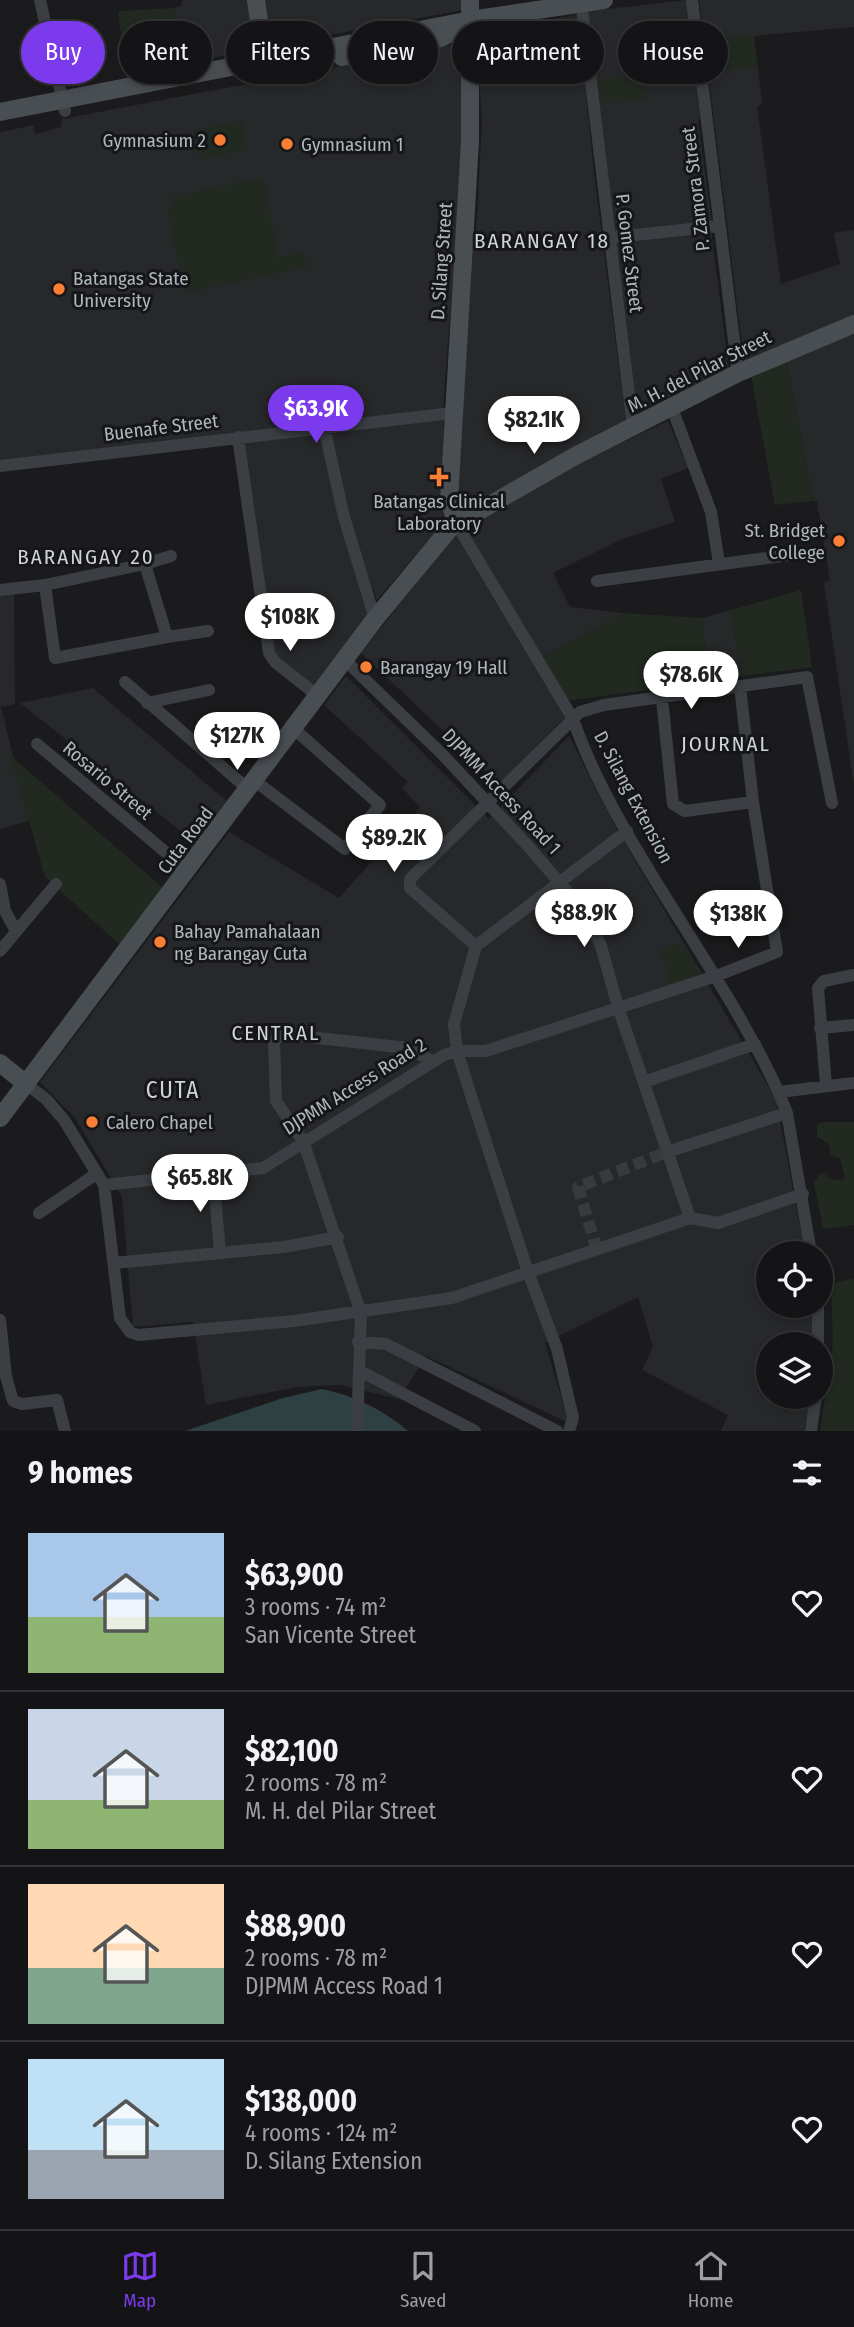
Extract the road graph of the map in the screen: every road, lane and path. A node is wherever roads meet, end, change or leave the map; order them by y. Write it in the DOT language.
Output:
graph roads {
  1 [pos="40,0"];
  2 [pos="256,0"];
  3 [pos="470,0"];
  4 [pos="604,0"];
  5 [pos="692,0"];
  6 [pos="581,1"];
  7 [pos="471,20"];
  8 [pos="259,21"];
  9 [pos="334,50"];
  10 [pos="226,73"];
  11 [pos="64,105"];
  12 [pos="0,112"];
  13 [pos="0,123"];
  14 [pos="718,226"];
  15 [pos="608,238"];
  16 [pos="854,324"];
  17 [pos="738,373"];
  18 [pos="672,408"];
  19 [pos="452,413"];
  20 [pos="324,427"];
  21 [pos="633,428"];
  22 [pos="238,437"];
  23 [pos="0,466"];
  24 [pos="456,523"];
  25 [pos="804,553"];
  26 [pos="171,556"];
  27 [pos="719,563"];
  28 [pos="145,564"];
  29 [pos="597,581"];
  30 [pos="46,585"];
  31 [pos="0,590"];
  32 [pos="375,620"];
  33 [pos="208,631"];
  34 [pos="167,637"];
  35 [pos="345,660"];
  36 [pos="125,682"];
  37 [pos="740,686"];
  38 [pos="209,690"];
  39 [pos="318,696"];
  40 [pos="662,699"];
  41 [pos="147,703"];
  42 [pos="572,719"];
  43 [pos="294,729"];
  44 [pos="37,744"];
  45 [pos="252,785"];
  46 [pos="754,802"];
  47 [pos="832,803"];
  48 [pos="488,805"];
  49 [pos="627,831"];
  50 [pos="188,871"];
  51 [pos="0,884"];
  52 [pos="56,884"];
  53 [pos="562,884"];
  54 [pos="16,931"];
  55 [pos="476,946"];
  56 [pos="0,951"];
  57 [pos="854,975"];
  58 [pos="716,976"];
  59 [pos="618,1007"];
  60 [pos="854,1025"];
  61 [pos="820,1028"];
  62 [pos="755,1044"];
  63 [pos="457,1051"];
  64 [pos="432,1061"];
  65 [pos="0,1063"];
  66 [pos="644,1082"];
  67 [pos="854,1083"];
  68 [pos="26,1084"];
  69 [pos="826,1086"];
  70 [pos="779,1092"];
  71 [pos="787,1113"];
  72 [pos="0,1118"];
  73 [pos="303,1140"];
  74 [pos="667,1152"];
  75 [pos="213,1173"];
  76 [pos="96,1174"];
  77 [pos="104,1185"];
  78 [pos="803,1194"];
  79 [pos="39,1213"];
  80 [pos="690,1217"];
  81 [pos="338,1237"];
  82 [pos="809,1241"];
  83 [pos="220,1252"];
  84 [pos="114,1263"];
  85 [pos="528,1272"];
  86 [pos="361,1313"];
  87 [pos="0,1320"];
  88 [pos="358,1342"];
  89 [pos="360,1371"];
  90 [pos="814,1409"];
  91 [pos="65,1431"];
  92 [pos="357,1431"];
  93 [pos="475,1431"];
  94 [pos="557,1431"];
  95 [pos="569,1431"];
  96 [pos="811,1431"];
  1 -- 11 [label="street"];
  2 -- 8 [label="street"];
  3 -- 7 [label="street, D. Silang Street"];
  4 -- 6 [label="street"];
  5 -- 14 [label="street, P. Zamora Street"];
  6 -- 7 [label="street"];
  6 -- 15 [label="street, P. Gomez Street"];
  7 -- 9 [label="street"];
  7 -- 19 [label="street, D. Silang Street"];
  10 -- 11 [label="street"];
  11 -- 12 [label="street"];
  11 -- 13 [label="street"];
  14 -- 15 [label="street"];
  14 -- 17 [label="street, P. Zamora Street"];
  15 -- 21 [label="street, P. Gomez Street"];
  16 -- 17 [label="street, M. H. del Pilar Street"];
  17 -- 18 [label="street, M. H. del Pilar Street"];
  18 -- 21 [label="street, M. H. del Pilar Street"];
  18 -- 27 [label="street"];
  19 -- 20 [label="street, Buenafe Street"];
  19 -- 24 [label="street, D. Silang Street"];
  20 -- 22 [label="street, Buenafe Street"];
  20 -- 32 [label="street"];
  21 -- 24 [label="street, M. H. del Pilar Street"];
  22 -- 23 [label="street, Buenafe Street"];
  22 -- 39 [label="street"];
  24 -- 32 [label="street, Cuta Road"];
  24 -- 42 [label="street, D. Silang Extension"];
  25 -- 27 [label="street"];
  26 -- 28 [label="street"];
  27 -- 29 [label="street"];
  28 -- 30 [label="street"];
  28 -- 34 [label="street"];
  30 -- 31 [label="street"];
  30 -- 34 [label="street"];
  32 -- 35 [label="street, Cuta Road"];
  33 -- 34 [label="street"];
  35 -- 39 [label="street, Cuta Road"];
  35 -- 48 [label="street, DJPMM Access Road 1"];
  36 -- 41 [label="street"];
  37 -- 40 [label="street"];
  37 -- 46 [label="street"];
  37 -- 47 [label="street"];
  38 -- 41 [label="street"];
  39 -- 43 [label="street, Cuta Road"];
  40 -- 42 [label="street"];
  40 -- 46 [label="street"];
  41 -- 45 [label="street"];
  42 -- 48 [label="street"];
  42 -- 49 [label="street, D. Silang Extension"];
  43 -- 45 [label="street, Cuta Road"];
  43 -- 45 [label="street"];
  44 -- 50 [label="street, Rosario Street"];
  45 -- 50 [label="street, Cuta Road"];
  46 -- 58 [label="street, DJPMM Access Road 2"];
  48 -- 53 [label="street, DJPMM Access Road 1"];
  48 -- 55 [label="street"];
  49 -- 53 [label="street"];
  49 -- 58 [label="street, D. Silang Extension"];
  50 -- 68 [label="street, Cuta Road"];
  51 -- 54 [label="street"];
  52 -- 54 [label="street"];
  53 -- 55 [label="street"];
  53 -- 59 [label="street, DJPMM Access Road 1"];
  54 -- 56 [label="street"];
  55 -- 63 [label="street"];
  57 -- 61 [label="street"];
  58 -- 59 [label="street, DJPMM Access Road 2"];
  58 -- 62 [label="street, D. Silang Extension"];
  59 -- 63 [label="street, DJPMM Access Road 2"];
  59 -- 66 [label="street, DJPMM Access Road 1"];
  60 -- 61 [label="street"];
  61 -- 69 [label="street"];
  62 -- 66 [label="street"];
  62 -- 70 [label="street, D. Silang Extension"];
  63 -- 64 [label="street, DJPMM Access Road 2"];
  63 -- 85 [label="street"];
  64 -- 73 [label="street, DJPMM Access Road 2"];
  64 -- 73 [label="street"];
  65 -- 68 [label="street"];
  66 -- 74 [label="street, DJPMM Access Road 1"];
  67 -- 69 [label="street"];
  68 -- 72 [label="street, Cuta Road"];
  68 -- 76 [label="street"];
  69 -- 70 [label="street"];
  70 -- 71 [label="street, D. Silang Extension"];
  71 -- 74 [label="street"];
  71 -- 78 [label="street, D. Silang Extension"];
  73 -- 75 [label="street, DJPMM Access Road 2"];
  73 -- 81 [label="street"];
  74 -- 80 [label="street, DJPMM Access Road 1"];
  75 -- 77 [label="street, DJPMM Access Road 2"];
  75 -- 83 [label="street"];
  76 -- 77 [label="street"];
  76 -- 79 [label="street"];
  77 -- 84 [label="street"];
  78 -- 80 [label="street"];
  78 -- 82 [label="street, D. Silang Extension"];
  80 -- 85 [label="street"];
  81 -- 83 [label="street"];
  81 -- 86 [label="street"];
  83 -- 84 [label="street"];
  84 -- 86 [label="street"];
  85 -- 86 [label="street"];
  85 -- 95 [label="street"];
  86 -- 88 [label="street"];
  87 -- 91 [label="street"];
  88 -- 89 [label="street"];
  88 -- 94 [label="street"];
  89 -- 92 [label="street"];
  89 -- 93 [label="street"];
  90 -- 96 [label="street"];
}
